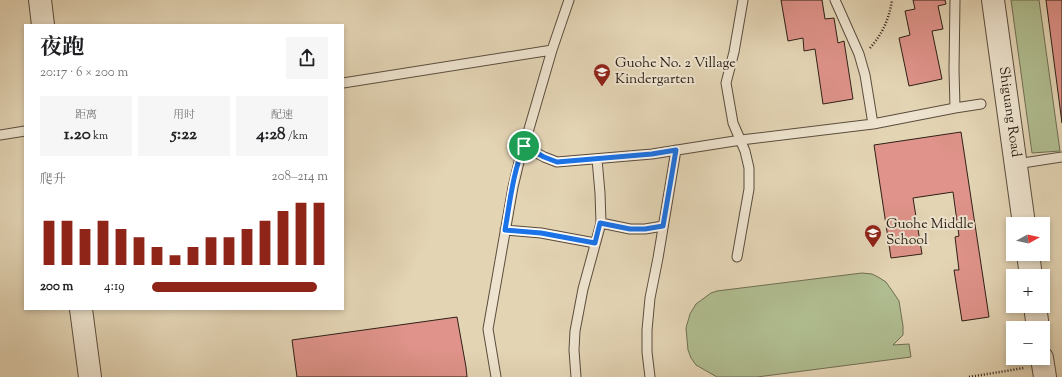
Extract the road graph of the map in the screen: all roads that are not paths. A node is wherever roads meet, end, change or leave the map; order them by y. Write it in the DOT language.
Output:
graph roads {
  1 [pos="40,0"];
  2 [pos="569,0"];
  3 [pos="743,0"];
  4 [pos="835,0"];
  5 [pos="955,0"];
  6 [pos="993,0"];
  7 [pos="44,24"];
  8 [pos="552,50"];
  9 [pos="344,83"];
  10 [pos="981,104"];
  11 [pos="955,108"];
  12 [pos="873,124"];
  13 [pos="24,131"];
  14 [pos="0,134"];
  15 [pos="741,140"];
  16 [pos="524,146"];
  17 [pos="676,150"];
  18 [pos="1062,157"];
  19 [pos="597,159"];
  20 [pos="1016,164"];
  21 [pos="1023,217"];
  22 [pos="600,223"];
  23 [pos="663,226"];
  24 [pos="505,230"];
  25 [pos="595,243"];
  26 [pos="737,257"];
  27 [pos="81,310"];
  28 [pos="90,377"];
  29 [pos="496,377"];
  30 [pos="576,377"];
  31 [pos="650,377"];
  1 -- 7 [label="street"];
  2 -- 8 [label="lane"];
  3 -- 15 [label="lane"];
  4 -- 12 [label="lane"];
  5 -- 11 [label="lane"];
  6 -- 20 [label="street, Shiguang Road"];
  8 -- 9 [label="lane"];
  8 -- 16 [label="lane"];
  10 -- 11 [label="lane"];
  11 -- 12 [label="lane"];
  12 -- 15 [label="lane"];
  13 -- 14 [label="lane"];
  15 -- 17 [label="lane"];
  15 -- 26 [label="lane"];
  16 -- 19 [label="lane"];
  16 -- 24 [label="lane"];
  17 -- 19 [label="lane"];
  17 -- 23 [label="lane"];
  18 -- 20 [label="lane"];
  19 -- 22 [label="lane"];
  20 -- 21 [label="street, Shiguang Road"];
  22 -- 23 [label="lane"];
  22 -- 25 [label="lane"];
  23 -- 31 [label="lane"];
  24 -- 25 [label="lane"];
  24 -- 29 [label="lane"];
  25 -- 30 [label="lane"];
  27 -- 28 [label="street"];
}
